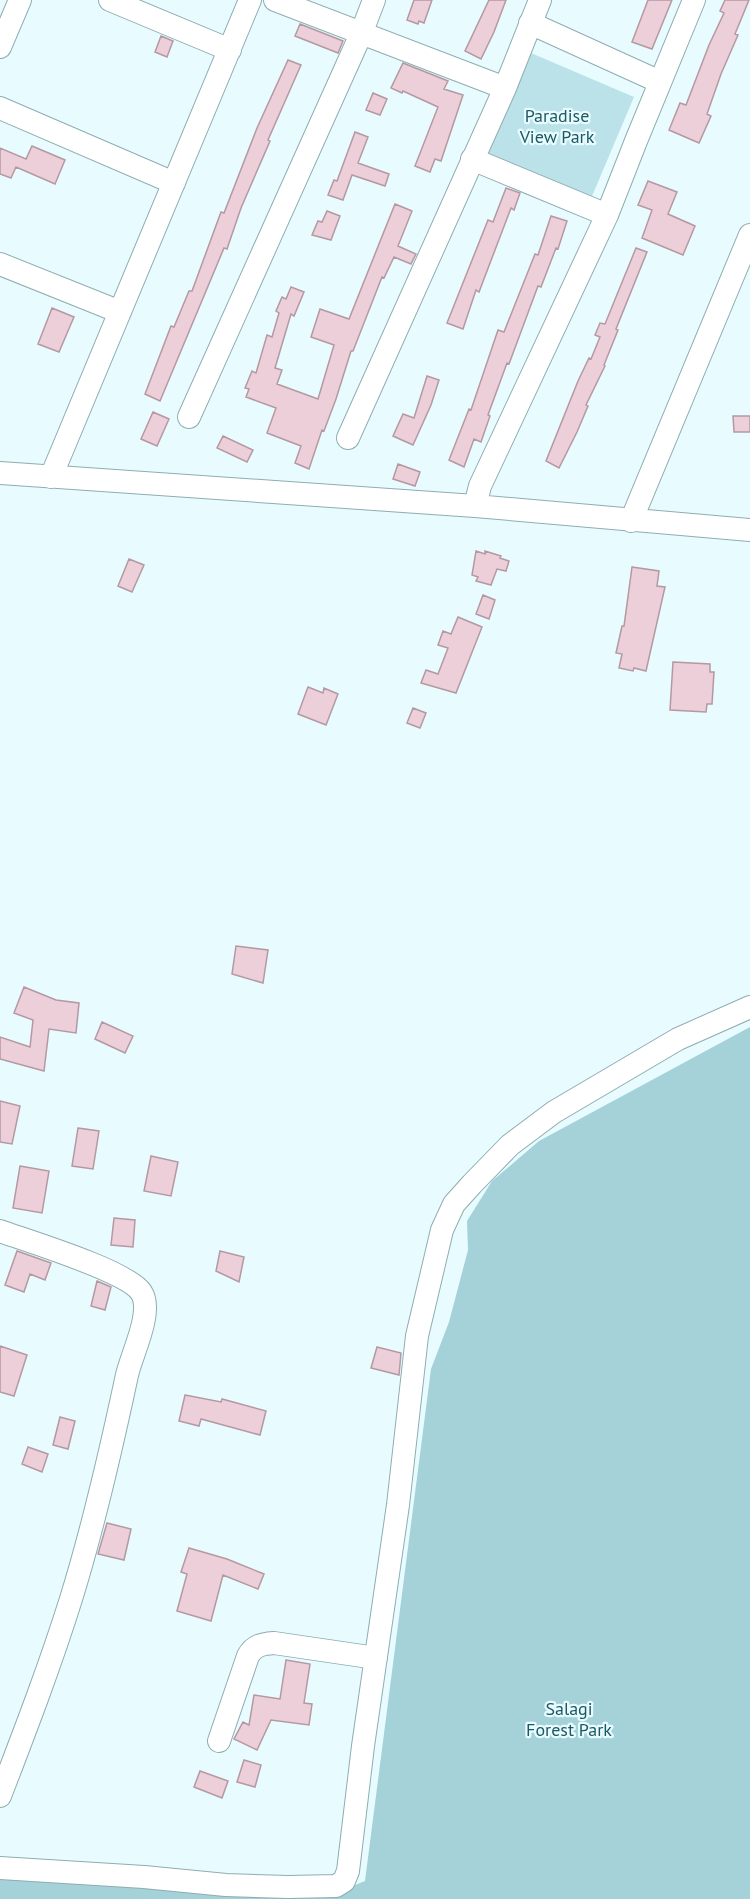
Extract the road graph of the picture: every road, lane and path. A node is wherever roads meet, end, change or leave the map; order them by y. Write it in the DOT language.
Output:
graph roads {
  1 [pos="20,0"];
  2 [pos="110,0"];
  3 [pos="250,0"];
  4 [pos="275,0"];
  5 [pos="374,0"];
  6 [pos="540,0"];
  7 [pos="694,0"];
  8 [pos="530,23"];
  9 [pos="361,34"];
  10 [pos="0,47"];
  11 [pos="230,50"];
  12 [pos="660,82"];
  13 [pos="505,88"];
  14 [pos="0,108"];
  15 [pos="472,159"];
  16 [pos="174,183"];
  17 [pos="608,215"];
  18 [pos="750,235"];
  19 [pos="0,264"];
  20 [pos="120,312"];
  21 [pos="189,417"];
  22 [pos="348,438"];
  23 [pos="0,473"];
  24 [pos="51,477"];
  25 [pos="475,506"];
  26 [pos="632,521"];
  27 [pos="750,530"];
  28 [pos="750,1007"];
  29 [pos="0,1231"];
  30 [pos="376,1658"];
  31 [pos="219,1741"];
  32 [pos="0,1796"];
  33 [pos="0,1868"];
  1 -- 10 [label="street"];
  2 -- 11 [label="street"];
  3 -- 11 [label="street"];
  4 -- 9 [label="street"];
  5 -- 9 [label="street"];
  6 -- 8 [label="street"];
  7 -- 12 [label="street"];
  8 -- 12 [label="street"];
  8 -- 13 [label="street"];
  9 -- 13 [label="street"];
  9 -- 21 [label="street"];
  11 -- 16 [label="street"];
  12 -- 17 [label="street"];
  13 -- 15 [label="street"];
  14 -- 16 [label="street"];
  15 -- 17 [label="street"];
  15 -- 22 [label="street"];
  16 -- 20 [label="street"];
  17 -- 25 [label="street"];
  18 -- 26 [label="street"];
  19 -- 20 [label="street"];
  20 -- 24 [label="street"];
  23 -- 24 [label="street"];
  24 -- 25 [label="street"];
  25 -- 26 [label="street"];
  26 -- 27 [label="street"];
  28 -- 30 [label="street"];
  29 -- 32 [label="street"];
  30 -- 31 [label="street"];
  30 -- 33 [label="street"];
}
